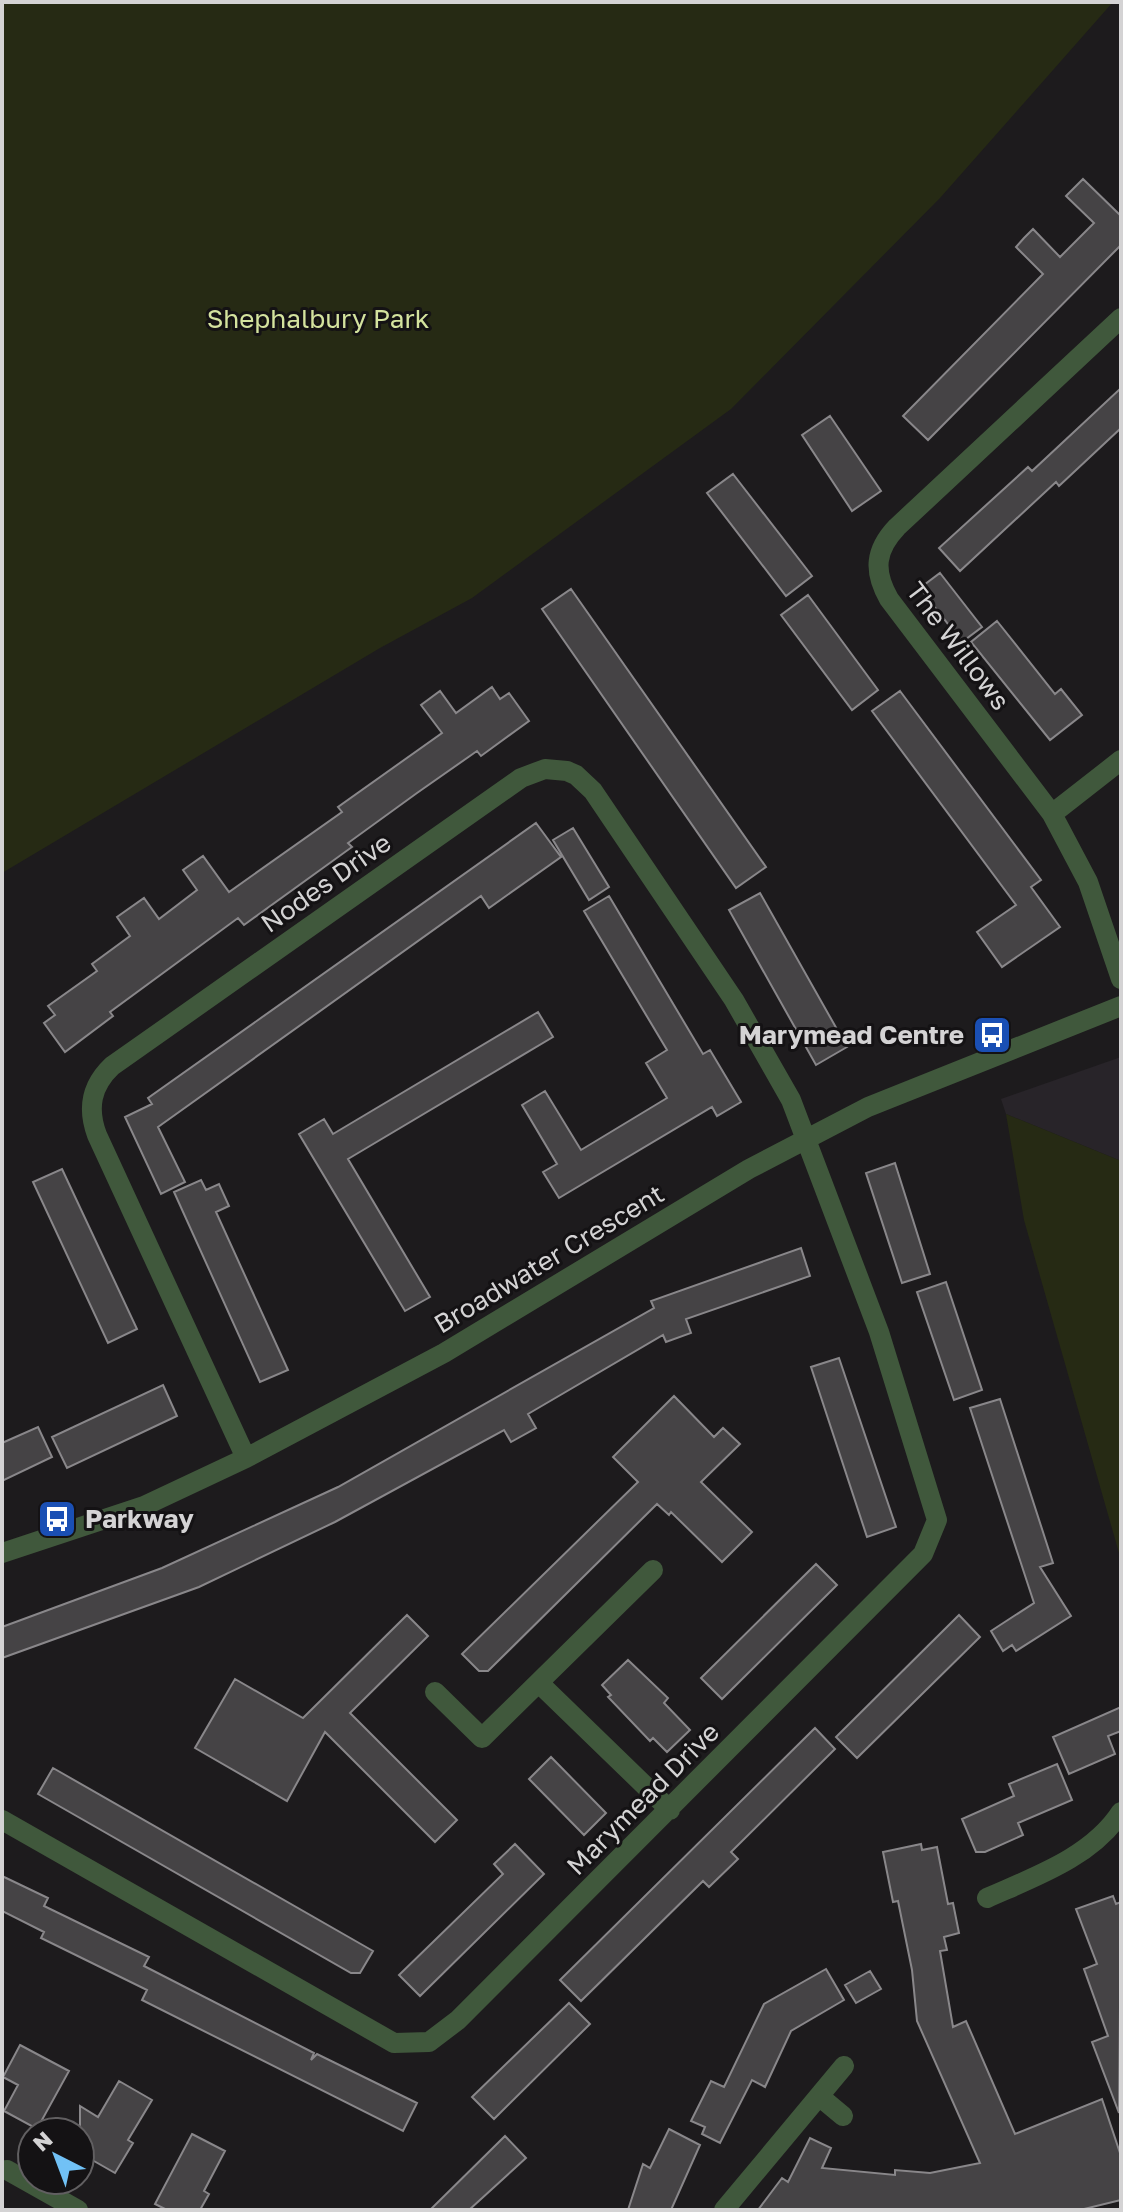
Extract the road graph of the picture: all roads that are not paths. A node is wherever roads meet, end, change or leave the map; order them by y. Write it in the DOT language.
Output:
graph roads {
  1 [pos="1121,318"];
  2 [pos="1121,760"];
  3 [pos="1052,814"];
  4 [pos="1121,979"];
  5 [pos="1121,1006"];
  6 [pos="808,1140"];
  7 [pos="246,1458"];
  8 [pos="2,1553"];
  9 [pos="653,1570"];
  10 [pos="540,1684"];
  11 [pos="435,1692"];
  12 [pos="670,1810"];
  13 [pos="2,1820"];
  14 [pos="1117,1826"];
  15 [pos="987,1898"];
  16 [pos="844,2066"];
  17 [pos="819,2096"];
  18 [pos="843,2116"];
  19 [pos="7,2170"];
  20 [pos="54,2204"];
  21 [pos="78,2210"];
  22 [pos="724,2210"];
  1 -- 3 [label="street, The Willows"];
  2 -- 3 [label="street"];
  3 -- 4 [label="street, The Willows"];
  5 -- 6 [label="street, Broadwater Crescent"];
  6 -- 7 [label="street, Broadwater Crescent"];
  6 -- 7 [label="street, Nodes Drive"];
  6 -- 12 [label="street, Marymead Drive"];
  7 -- 8 [label="street, Broadwater Crescent"];
  9 -- 10 [label="street"];
  10 -- 11 [label="street"];
  10 -- 12 [label="street"];
  12 -- 13 [label="street, Marymead Drive"];
  14 -- 15 [label="street"];
  16 -- 17 [label="street"];
  17 -- 18 [label="street"];
  17 -- 22 [label="street"];
  19 -- 20 [label="street"];
  20 -- 21 [label="street"];
}
